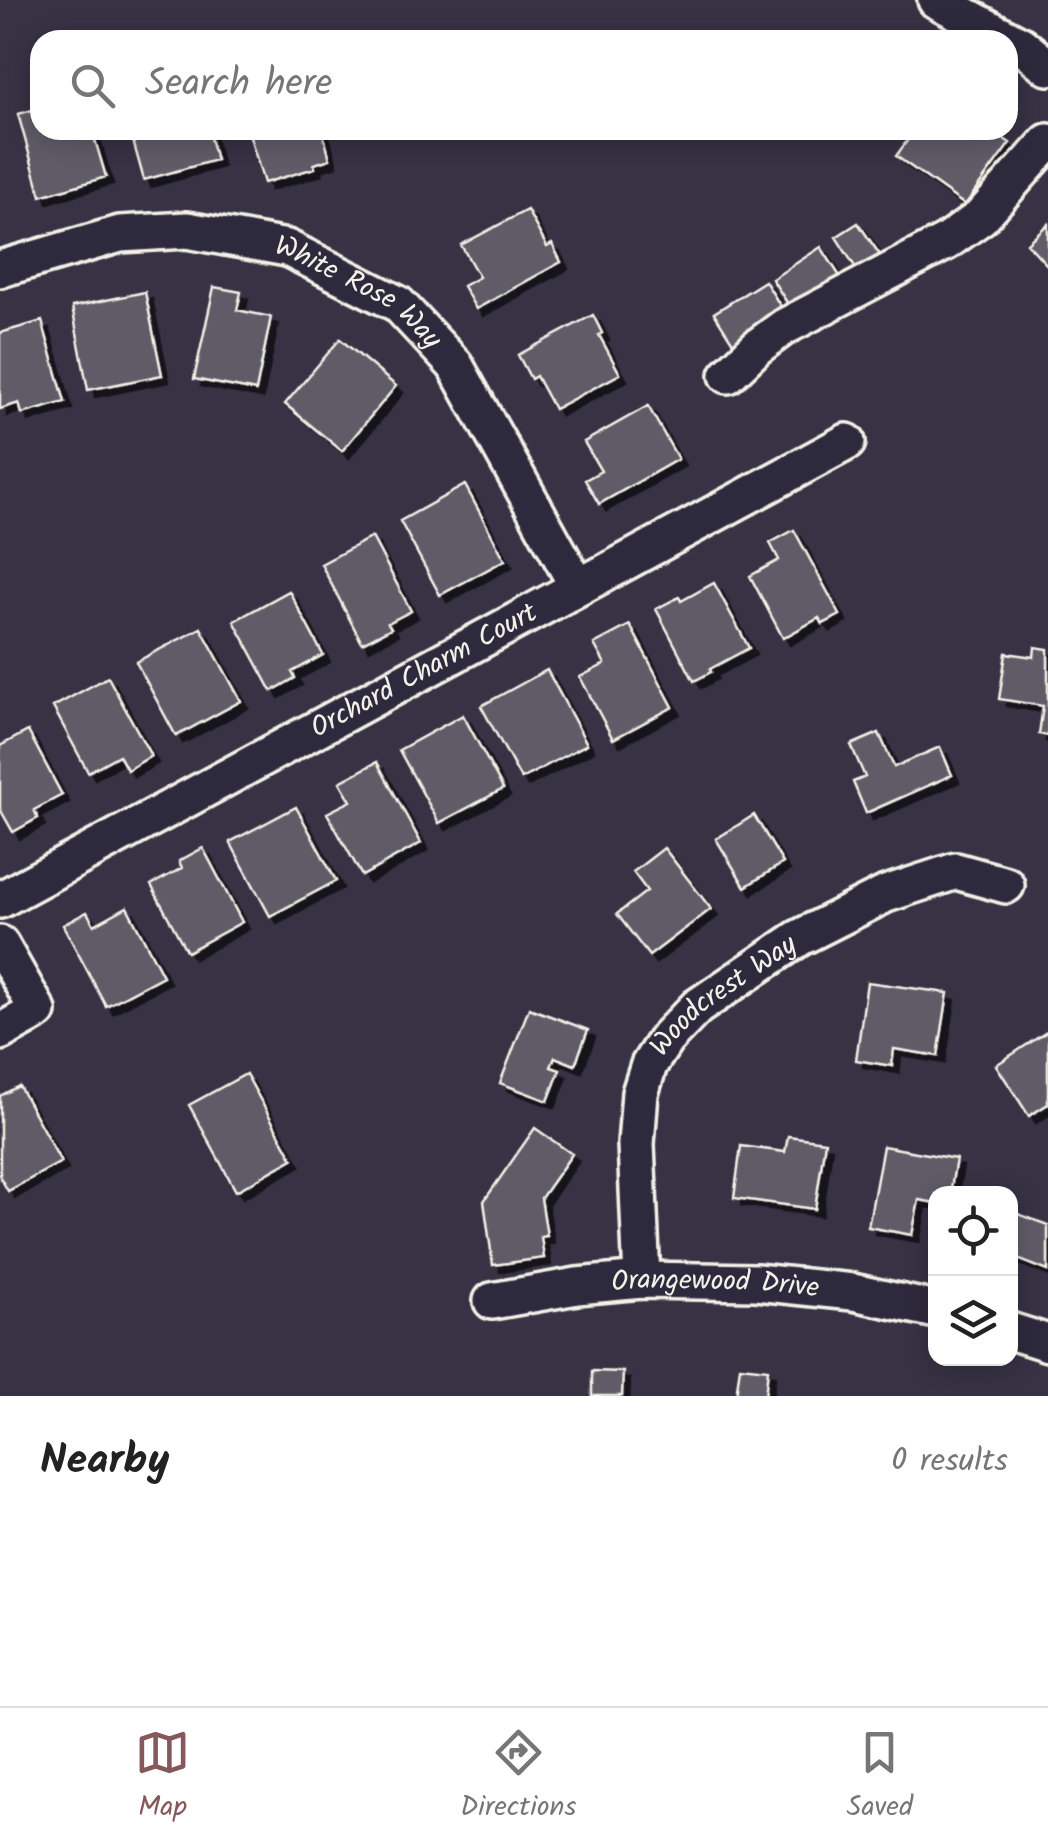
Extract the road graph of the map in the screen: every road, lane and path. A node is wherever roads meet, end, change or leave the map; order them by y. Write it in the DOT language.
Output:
graph roads {
  1 [pos="936,0"];
  2 [pos="993,30"];
  3 [pos="1018,43"];
  4 [pos="1048,67"];
  5 [pos="1048,142"];
  6 [pos="0,269"];
  7 [pos="728,375"];
  8 [pos="847,442"];
  9 [pos="578,588"];
  10 [pos="1006,885"];
  11 [pos="0,900"];
  12 [pos="0,944"];
  13 [pos="0,1032"];
  14 [pos="642,1280"];
  15 [pos="492,1301"];
  16 [pos="928,1308"];
  17 [pos="1018,1334"];
  18 [pos="1048,1343"];
  1 -- 2 [label="street"];
  3 -- 4 [label="street"];
  5 -- 7 [label="street"];
  6 -- 9 [label="street, White Rose Way"];
  8 -- 9 [label="street, Orchard Charm Court"];
  9 -- 11 [label="street, Orchard Charm Court"];
  10 -- 14 [label="street, Woodcrest Way"];
  12 -- 13 [label="street"];
  14 -- 15 [label="street, Orangewood Drive"];
  14 -- 16 [label="street, Orangewood Drive"];
  17 -- 18 [label="street"];
}
